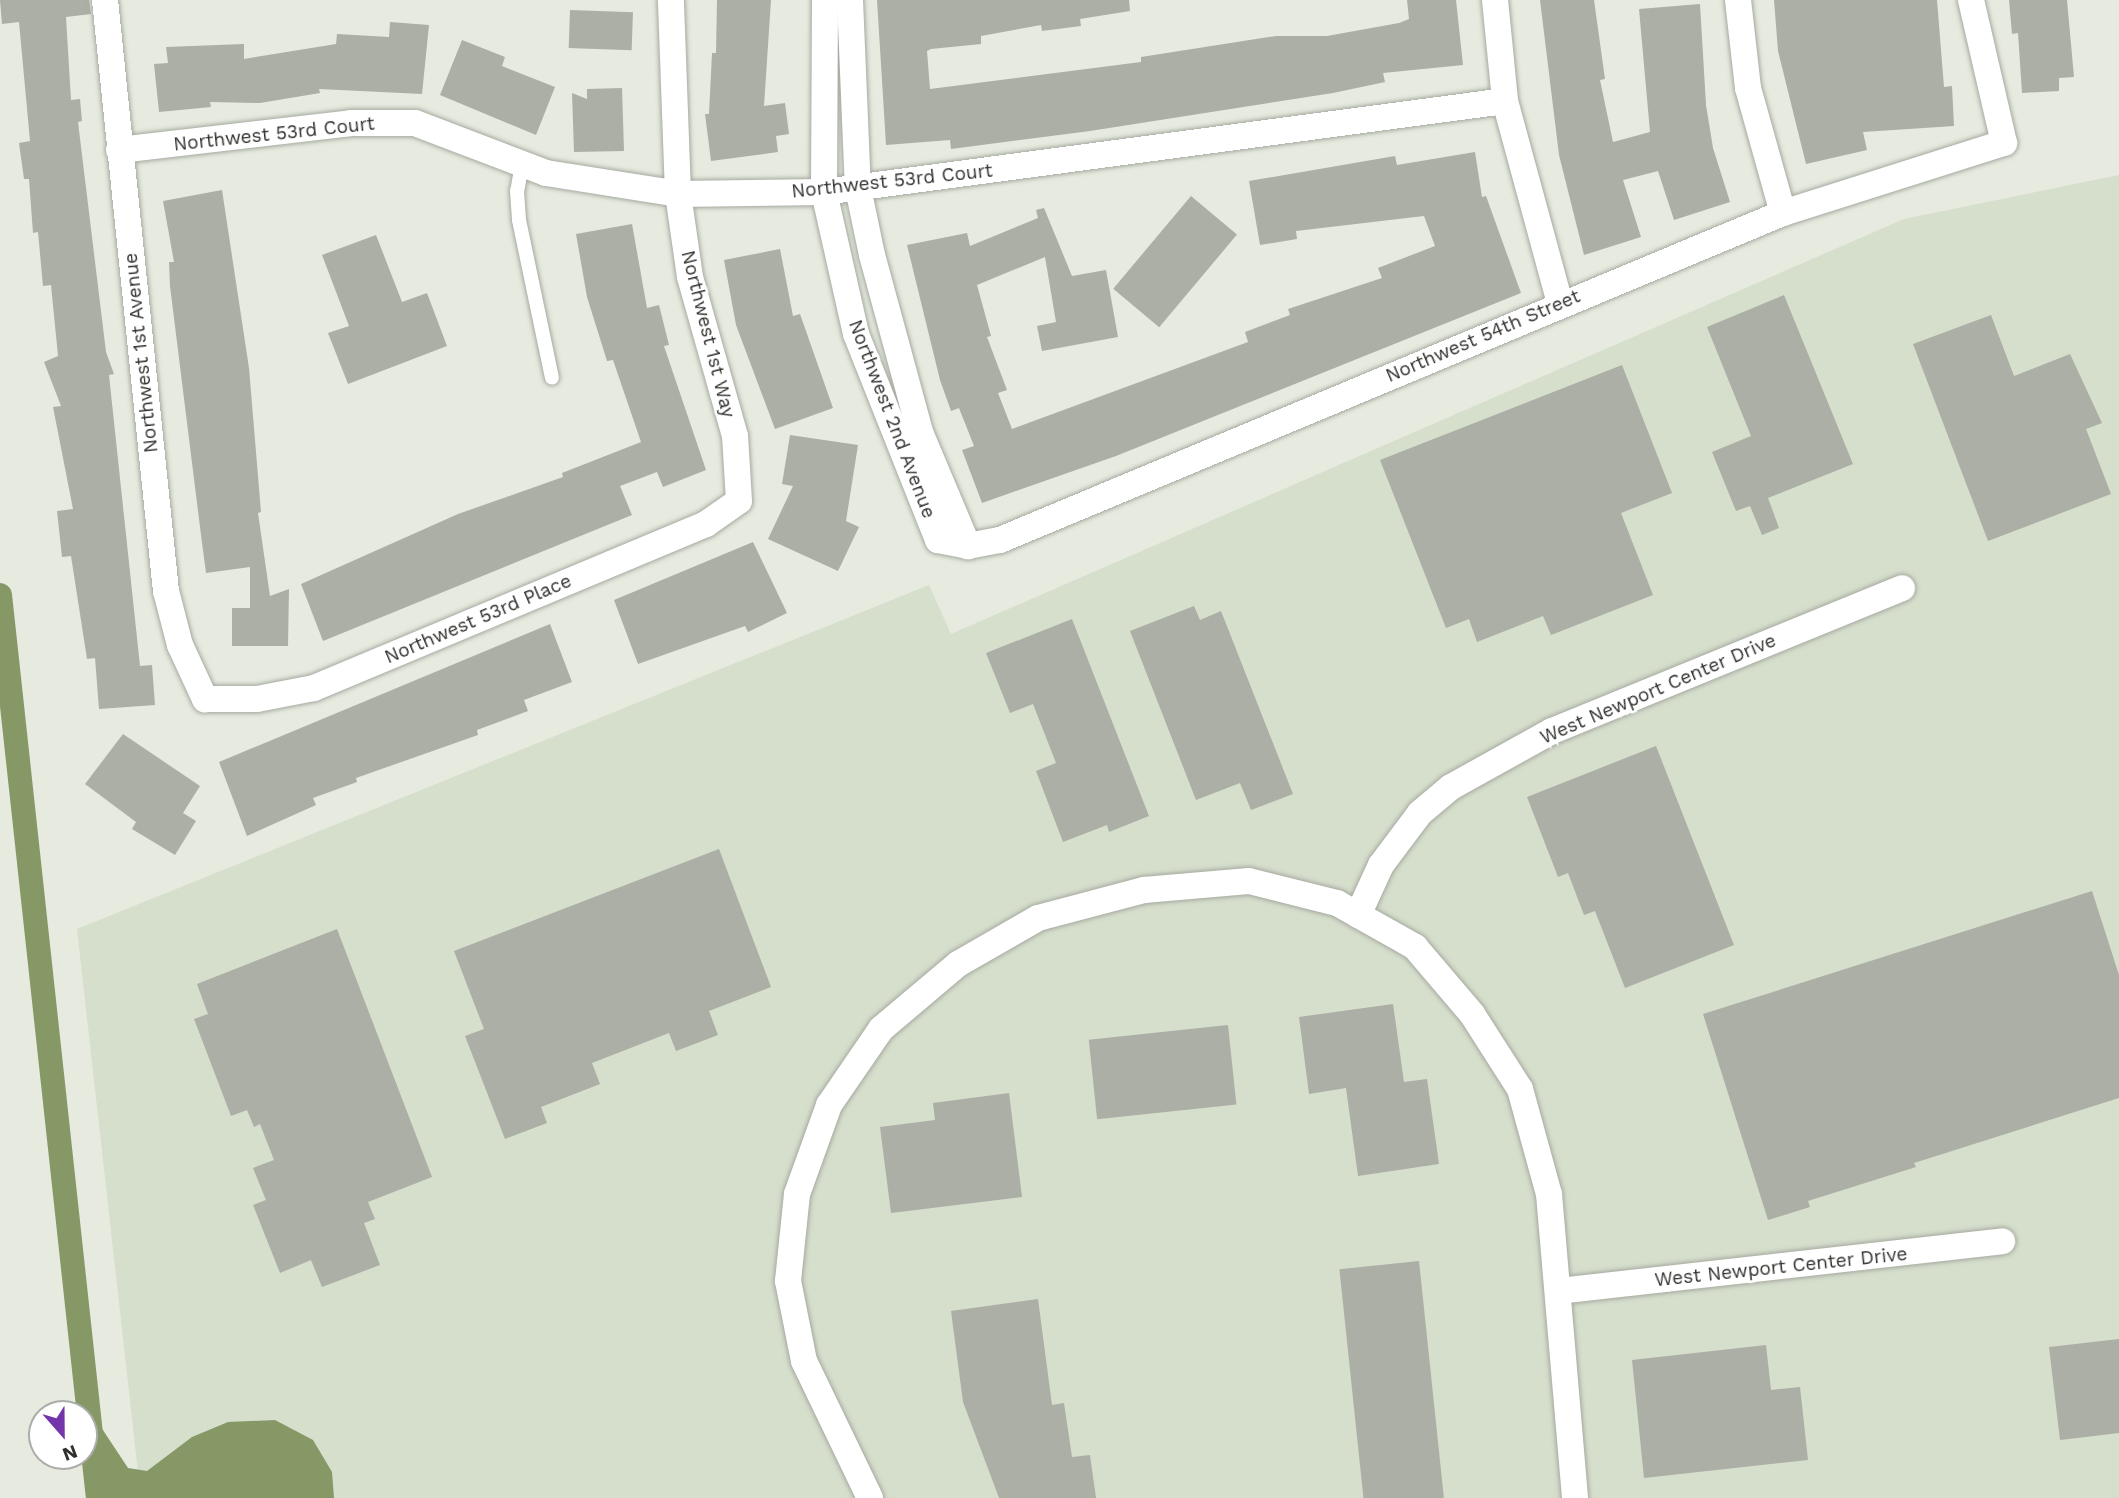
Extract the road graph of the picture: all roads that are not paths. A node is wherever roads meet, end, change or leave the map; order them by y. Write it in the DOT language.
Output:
graph roads {
  1 [pos="105,0"];
  2 [pos="671,0"];
  3 [pos="825,0"];
  4 [pos="850,0"];
  5 [pos="1495,0"];
  6 [pos="1738,0"];
  7 [pos="1971,0"];
  8 [pos="1505,101"];
  9 [pos="119,150"];
  10 [pos="522,164"];
  11 [pos="858,188"];
  12 [pos="824,192"];
  13 [pos="678,194"];
  14 [pos="1783,213"];
  15 [pos="1560,303"];
  16 [pos="552,378"];
  17 [pos="738,501"];
  18 [pos="968,546"];
  19 [pos="1902,588"];
  20 [pos="205,699"];
  21 [pos="1358,915"];
  22 [pos="2002,1241"];
  23 [pos="1559,1291"];
  24 [pos="870,1498"];
  25 [pos="1575,1498"];
  1 -- 9 [label="street, Northwest 1st Avenue"];
  2 -- 13 [label="street, Northwest 1st Way"];
  3 -- 12 [label="street, Northwest 2nd Avenue"];
  4 -- 11 [label="street, Northwest 2nd Avenue"];
  5 -- 8 [label="street"];
  6 -- 14 [label="street"];
  7 -- 14 [label="street, Northwest 54th Street"];
  8 -- 11 [label="street, Northwest 53rd Court"];
  8 -- 15 [label="street"];
  9 -- 10 [label="street, Northwest 53rd Court"];
  9 -- 20 [label="street, Northwest 1st Avenue"];
  10 -- 13 [label="street, Northwest 53rd Court"];
  10 -- 16 [label="lane"];
  11 -- 12 [label="street, Northwest 53rd Court"];
  11 -- 18 [label="street, Northwest 2nd Avenue"];
  12 -- 13 [label="street, Northwest 53rd Court"];
  12 -- 18 [label="street, Northwest 2nd Avenue"];
  13 -- 17 [label="street, Northwest 1st Way"];
  14 -- 15 [label="street, Northwest 54th Street"];
  15 -- 18 [label="street, Northwest 54th Street"];
  17 -- 20 [label="street, Northwest 53rd Place"];
  19 -- 21 [label="street, West Newport Center Drive"];
  21 -- 23 [label="street"];
  21 -- 24 [label="street"];
  22 -- 23 [label="street, West Newport Center Drive"];
  23 -- 25 [label="street"];
}
